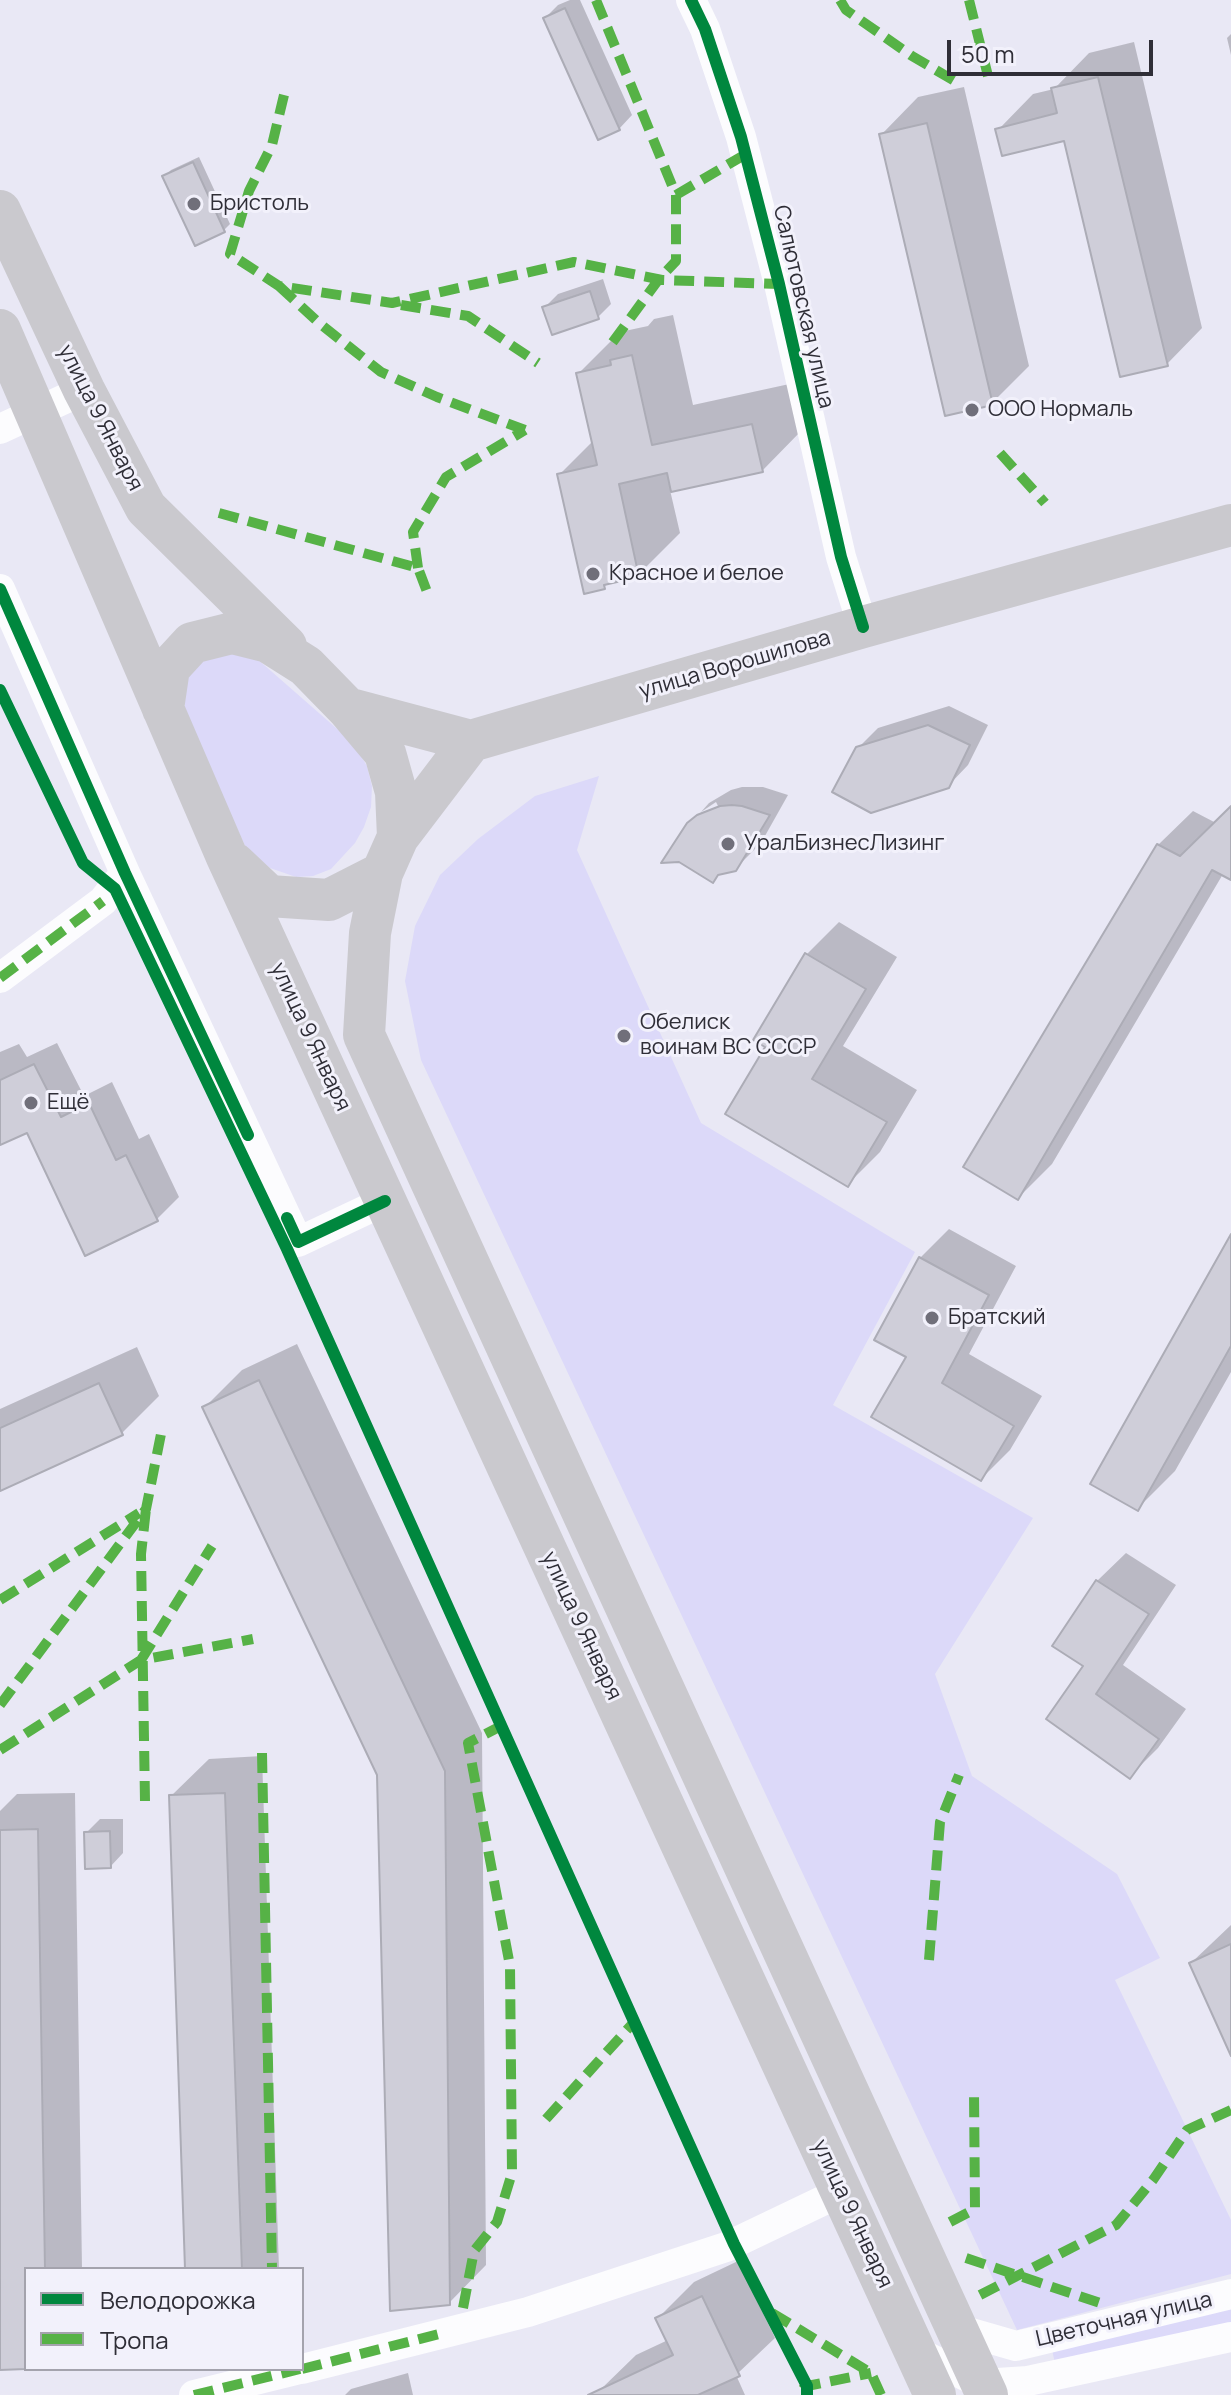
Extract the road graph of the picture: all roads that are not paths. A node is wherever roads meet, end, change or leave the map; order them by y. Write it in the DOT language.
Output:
graph roads {
  1 [pos="691,0"];
  2 [pos="0,211"];
  3 [pos="0,330"];
  4 [pos="84,390"];
  5 [pos="18,421"];
  6 [pos="1231,525"];
  7 [pos="0,589"];
  8 [pos="863,627"];
  9 [pos="306,666"];
  10 [pos="347,708"];
  11 [pos="163,709"];
  12 [pos="471,741"];
  13 [pos="390,855"];
  14 [pos="227,857"];
  15 [pos="125,873"];
  16 [pos="0,978"];
  17 [pos="385,1201"];
  18 [pos="841,2192"];
  19 [pos="1231,2294"];
  20 [pos="957,2329"];
  21 [pos="1231,2337"];
  22 [pos="1016,2346"];
  23 [pos="915,2351"];
  24 [pos="304,2368"];
  25 [pos="293,2371"];
  26 [pos="1026,2388"];
  27 [pos="982,2391"];
  28 [pos="194,2395"];
  29 [pos="935,2395"];
  1 -- 8 [label="street, Салютовская улица"];
  2 -- 4 [label="main road, улица 9 Января"];
  3 -- 5 [label="main road"];
  4 -- 5 [label="street"];
  4 -- 9 [label="main road, улица 9 Января"];
  5 -- 11 [label="main road"];
  6 -- 8 [label="main road, улица Ворошилова"];
  7 -- 15 [label="street"];
  8 -- 12 [label="main road, улица Ворошилова"];
  9 -- 10 [label="main road"];
  9 -- 11 [label="main road"];
  10 -- 12 [label="main road"];
  10 -- 13 [label="main road"];
  11 -- 14 [label="main road"];
  12 -- 13 [label="main road"];
  13 -- 14 [label="main road"];
  13 -- 20 [label="main road"];
  14 -- 17 [label="main road, улица 9 Января"];
  15 -- 16 [label="street"];
  15 -- 17 [label="street"];
  17 -- 18 [label="main road, улица 9 Января"];
  18 -- 23 [label="main road, улица 9 Января"];
  18 -- 24 [label="street"];
  19 -- 22 [label="street, Цветочная улица"];
  20 -- 22 [label="street"];
  20 -- 27 [label="main road"];
  21 -- 26 [label="street, Цветочная улица"];
  22 -- 27 [label="street"];
  23 -- 27 [label="street"];
  23 -- 29 [label="main road, улица 9 Января"];
  25 -- 28 [label="street"];
  26 -- 27 [label="street, Цветочная улица"];
}
